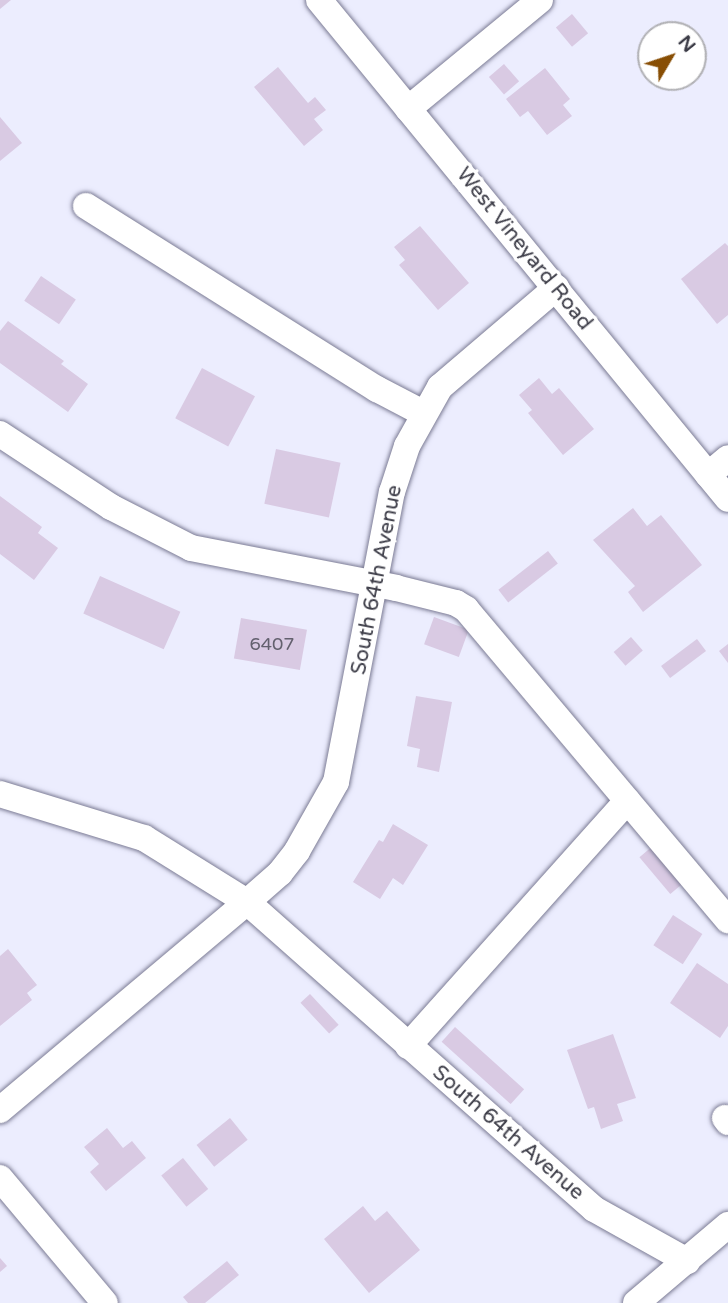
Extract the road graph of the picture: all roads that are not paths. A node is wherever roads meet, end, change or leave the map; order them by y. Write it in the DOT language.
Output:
graph roads {
  1 [pos="319,0"];
  2 [pos="540,0"];
  3 [pos="408,109"];
  4 [pos="86,206"];
  5 [pos="556,288"];
  6 [pos="423,413"];
  7 [pos="0,434"];
  8 [pos="718,466"];
  9 [pos="728,499"];
  10 [pos="375,586"];
  11 [pos="0,794"];
  12 [pos="626,801"];
  13 [pos="247,902"];
  14 [pos="728,920"];
  15 [pos="408,1046"];
  16 [pos="0,1110"];
  17 [pos="0,1178"];
  18 [pos="728,1225"];
  19 [pos="687,1261"];
  20 [pos="105,1303"];
  21 [pos="636,1303"];
  1 -- 3 [label="street, West Vineyard Road"];
  2 -- 3 [label="street"];
  3 -- 5 [label="street, West Vineyard Road"];
  4 -- 6 [label="street"];
  5 -- 6 [label="street, South 64th Avenue"];
  5 -- 8 [label="street, West Vineyard Road"];
  6 -- 10 [label="street, South 64th Avenue"];
  7 -- 10 [label="street"];
  8 -- 9 [label="street, West Vineyard Road"];
  10 -- 12 [label="street"];
  10 -- 13 [label="street, South 64th Avenue"];
  11 -- 13 [label="street, South 64th Avenue"];
  12 -- 14 [label="street"];
  12 -- 15 [label="street"];
  13 -- 15 [label="street, South 64th Avenue"];
  13 -- 16 [label="street, South 64th Avenue"];
  15 -- 19 [label="street, South 64th Avenue"];
  17 -- 20 [label="street"];
  18 -- 19 [label="street"];
  19 -- 21 [label="street"];
}
